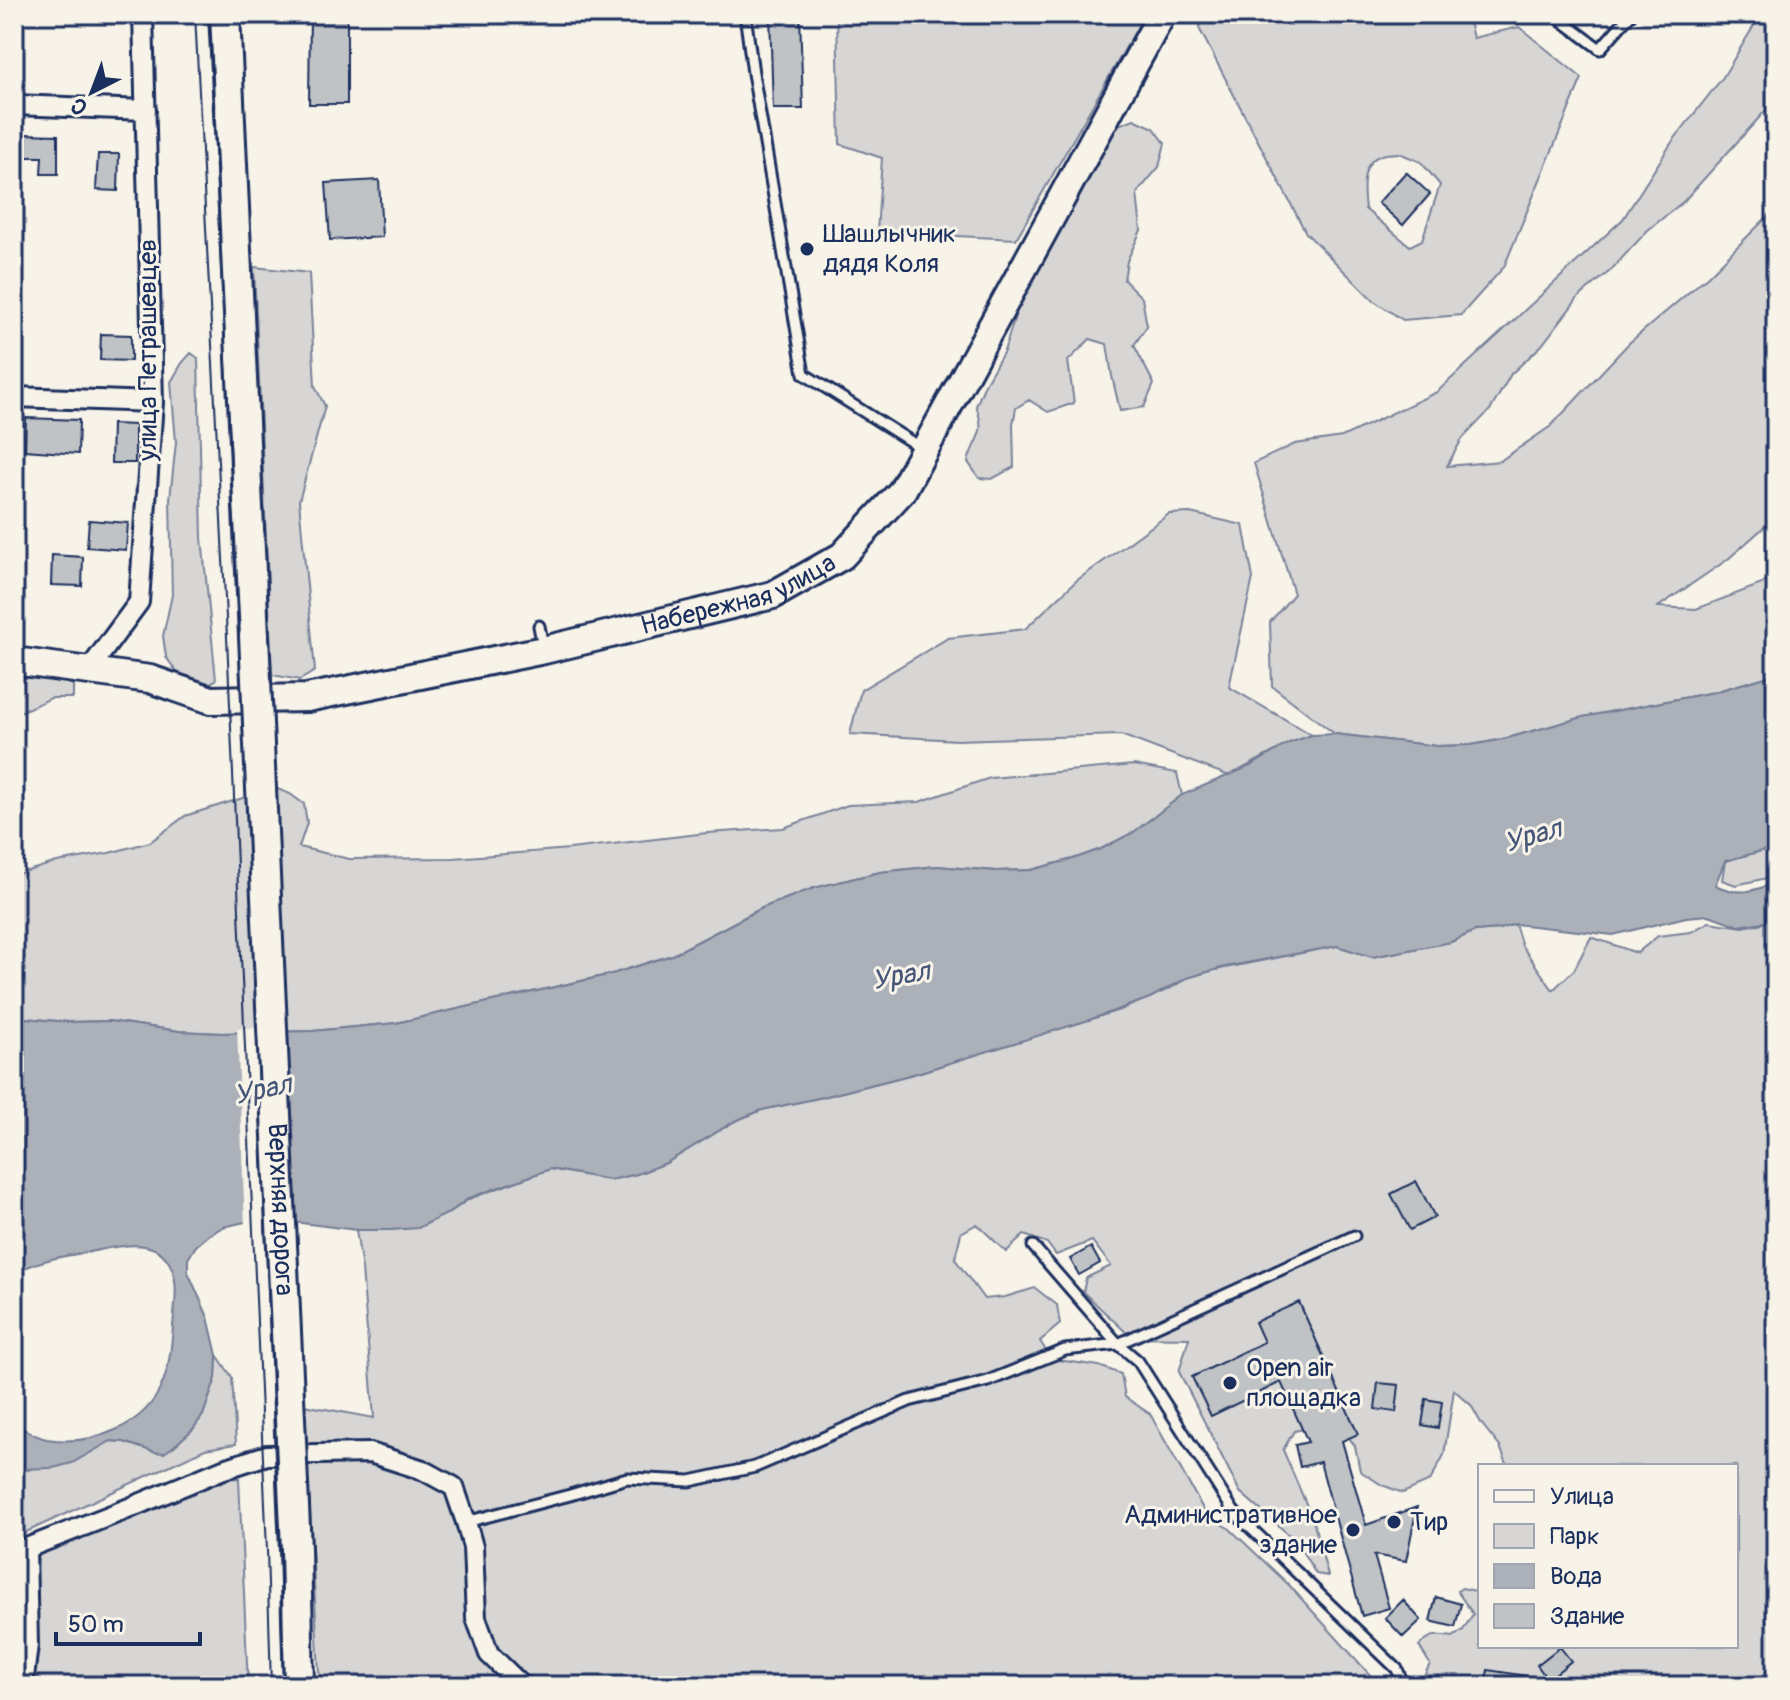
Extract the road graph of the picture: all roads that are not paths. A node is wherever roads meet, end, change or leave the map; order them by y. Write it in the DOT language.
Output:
graph roads {
  1 [pos="143,14"];
  2 [pos="225,14"];
  3 [pos="745,14"];
  4 [pos="1162,14"];
  5 [pos="1553,14"];
  6 [pos="1631,14"];
  7 [pos="14,105"];
  8 [pos="146,110"];
  9 [pos="14,397"];
  10 [pos="153,402"];
  11 [pos="924,450"];
  12 [pos="14,661"];
  13 [pos="89,670"];
  14 [pos="1354,1236"];
  15 [pos="1033,1246"];
  16 [pos="1118,1344"];
  17 [pos="466,1522"];
  18 [pos="20,1550"];
  19 [pos="23,1686"];
  20 [pos="299,1686"];
  21 [pos="522,1686"];
  22 [pos="1404,1686"];
  1 -- 8 [label="street, улица Петрашевцев"];
  2 -- 20 [label="main road, Верхняя дорога, bridge"];
  3 -- 11 [label="lane"];
  4 -- 11 [label="main road, Набережная улица"];
  5 -- 6 [label="lane"];
  7 -- 8 [label="street"];
  8 -- 10 [label="street, улица Петрашевцев"];
  9 -- 10 [label="street"];
  10 -- 13 [label="street, улица Петрашевцев"];
  11 -- 13 [label="main road, Набережная улица"];
  12 -- 13 [label="main road, Набережная улица"];
  14 -- 16 [label="lane"];
  15 -- 16 [label="lane"];
  16 -- 17 [label="lane"];
  16 -- 22 [label="lane"];
  17 -- 18 [label="street"];
  17 -- 21 [label="street"];
  18 -- 19 [label="street"];
}
